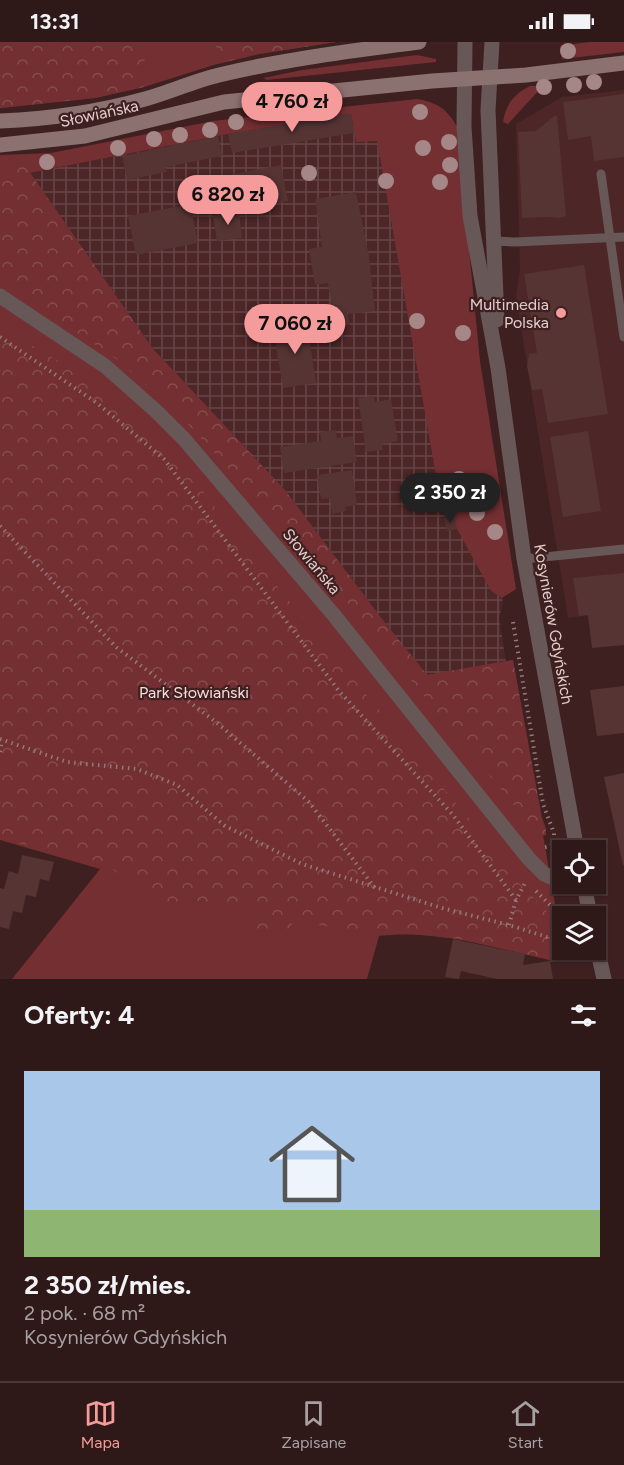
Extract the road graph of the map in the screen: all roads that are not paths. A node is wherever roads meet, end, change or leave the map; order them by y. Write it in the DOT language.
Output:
graph roads {
  1 [pos="419,42"];
  2 [pos="465,42"];
  3 [pos="492,42"];
  4 [pos="624,63"];
  5 [pos="489,78"];
  6 [pos="464,79"];
  7 [pos="0,122"];
  8 [pos="0,145"];
  9 [pos="601,174"];
  10 [pos="624,237"];
  11 [pos="609,238"];
  12 [pos="495,241"];
  13 [pos="0,296"];
  14 [pos="624,337"];
  15 [pos="498,368"];
  16 [pos="624,549"];
  17 [pos="524,559"];
  18 [pos="575,840"];
  19 [pos="552,877"];
  20 [pos="600,960"];
  21 [pos="604,979"];
  1 -- 7 [label="main road, Słowiańska"];
  2 -- 6 [label="street, Kosynierów Gdyńskich"];
  3 -- 5 [label="street, Kosynierów Gdyńskich"];
  4 -- 5 [label="main road, Słowiańska"];
  5 -- 6 [label="main road, Słowiańska"];
  5 -- 12 [label="street, Kosynierów Gdyńskich"];
  6 -- 8 [label="main road, Słowiańska"];
  6 -- 15 [label="street, Kosynierów Gdyńskich"];
  9 -- 11 [label="lane"];
  10 -- 11 [label="lane"];
  11 -- 12 [label="lane"];
  11 -- 14 [label="lane"];
  12 -- 15 [label="street, Kosynierów Gdyńskich"];
  13 -- 19 [label="street, Słowiańska"];
  15 -- 17 [label="street, Kosynierów Gdyńskich"];
  16 -- 17 [label="lane"];
  17 -- 18 [label="street, Kosynierów Gdyńskich"];
  20 -- 21 [label="street"];
}
